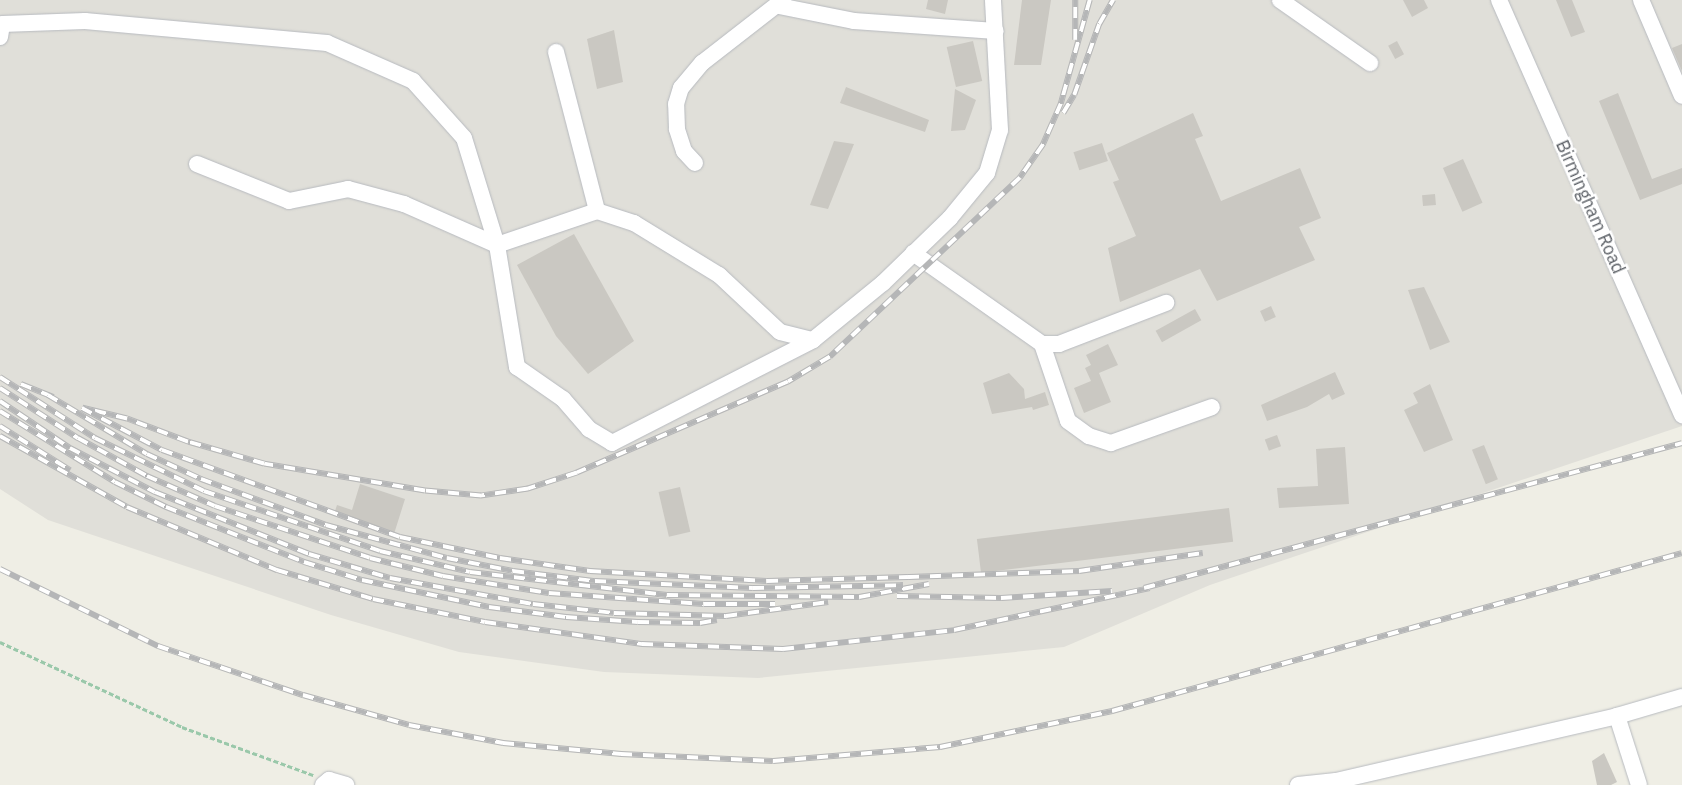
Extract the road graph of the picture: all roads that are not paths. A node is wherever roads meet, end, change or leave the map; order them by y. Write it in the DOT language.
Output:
graph roads {
  1 [pos="993,0"];
  2 [pos="1280,0"];
  3 [pos="1499,0"];
  4 [pos="1642,0"];
  5 [pos="781,3"];
  6 [pos="996,31"];
  7 [pos="0,36"];
  8 [pos="556,52"];
  9 [pos="1370,63"];
  10 [pos="1682,96"];
  11 [pos="197,164"];
  12 [pos="695,164"];
  13 [pos="597,211"];
  14 [pos="497,246"];
  15 [pos="914,253"];
  16 [pos="1166,303"];
  17 [pos="813,340"];
  18 [pos="1042,344"];
  19 [pos="1212,407"];
  20 [pos="1682,414"];
  21 [pos="1682,697"];
  22 [pos="1617,716"];
  23 [pos="326,783"];
  24 [pos="1337,783"];
  25 [pos="346,785"];
  26 [pos="1298,785"];
  27 [pos="1639,785"];
  1 -- 6 [label="street"];
  2 -- 9 [label="street"];
  3 -- 20 [label="street, Birmingham Road"];
  4 -- 10 [label="street"];
  5 -- 6 [label="street"];
  5 -- 12 [label="street"];
  6 -- 15 [label="street"];
  7 -- 14 [label="street"];
  8 -- 13 [label="street"];
  11 -- 14 [label="street"];
  13 -- 14 [label="street"];
  13 -- 17 [label="street"];
  14 -- 17 [label="street"];
  15 -- 17 [label="street"];
  15 -- 18 [label="street"];
  16 -- 18 [label="street"];
  18 -- 19 [label="street"];
  21 -- 22 [label="street"];
  22 -- 24 [label="street"];
  22 -- 27 [label="street"];
  23 -- 25 [label="street"];
  24 -- 26 [label="street"];
}
